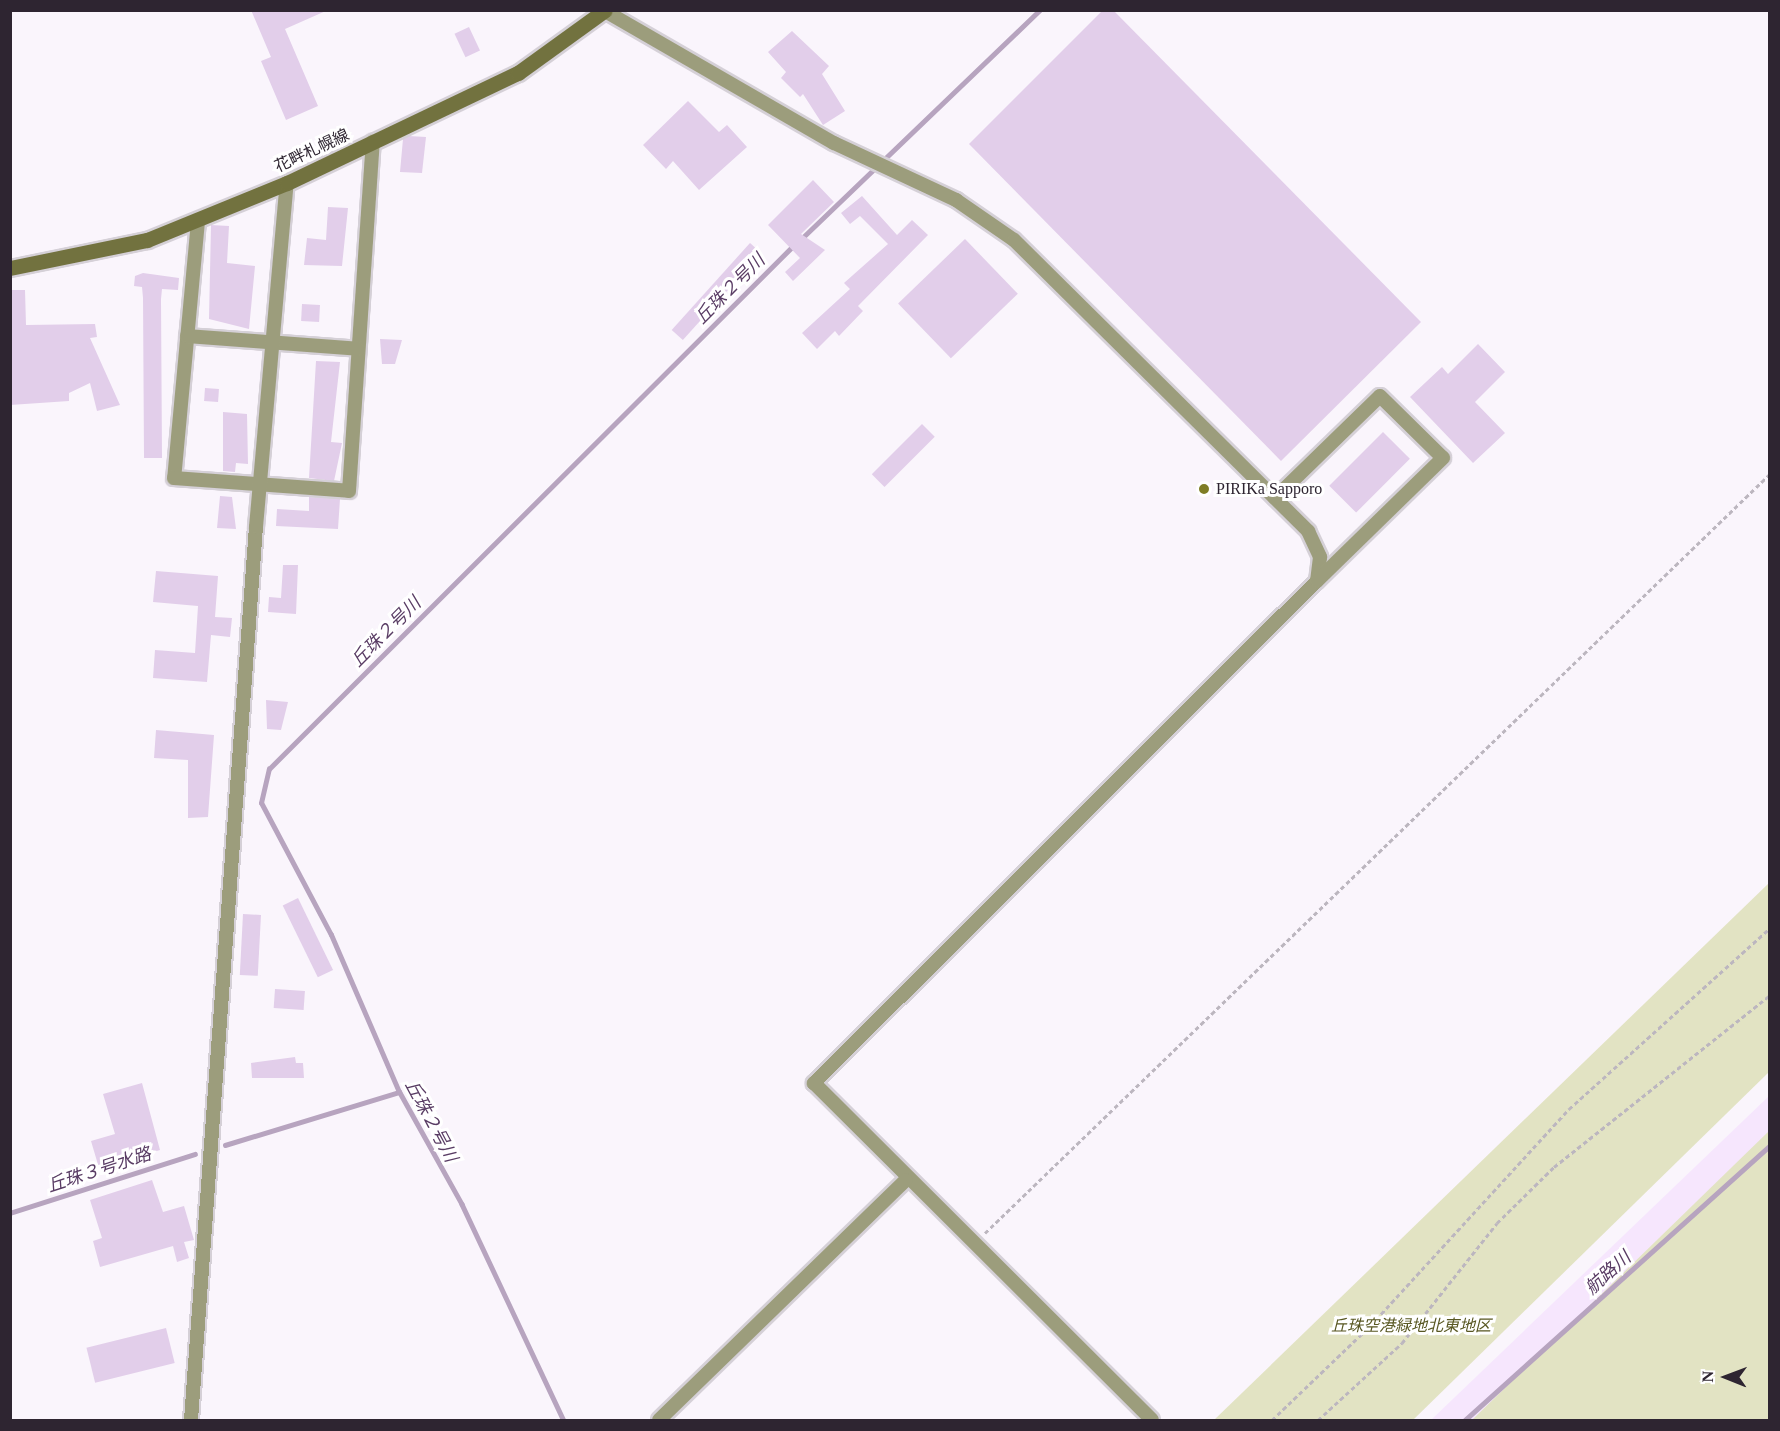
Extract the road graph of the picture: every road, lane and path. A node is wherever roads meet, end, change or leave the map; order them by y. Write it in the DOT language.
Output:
graph roads {
  1 [pos="605,11"];
  2 [pos="372,142"];
  3 [pos="287,183"];
  4 [pos="198,220"];
  5 [pos="10,268"];
  6 [pos="187,336"];
  7 [pos="271,343"];
  8 [pos="358,349"];
  9 [pos="1770,474"];
  10 [pos="260,485"];
  11 [pos="1275,498"];
  12 [pos="1317,581"];
  13 [pos="1770,928"];
  14 [pos="1770,995"];
  15 [pos="906,1180"];
  16 [pos="975,1243"];
  17 [pos="191,1420"];
  18 [pos="659,1420"];
  19 [pos="1152,1420"];
  20 [pos="1272,1420"];
  21 [pos="1318,1420"];
  1 -- 2 [label="main road, 花畔札幌線"];
  1 -- 11 [label="street"];
  2 -- 3 [label="main road, 花畔札幌線"];
  2 -- 8 [label="street"];
  3 -- 4 [label="main road, 花畔札幌線"];
  3 -- 7 [label="street"];
  4 -- 5 [label="main road, 花畔札幌線"];
  4 -- 6 [label="street"];
  6 -- 7 [label="street"];
  6 -- 10 [label="street"];
  7 -- 8 [label="street"];
  7 -- 10 [label="street"];
  8 -- 10 [label="street"];
  9 -- 16 [label="path"];
  10 -- 17 [label="street"];
  11 -- 12 [label="street"];
  11 -- 12 [label="street"];
  12 -- 15 [label="street"];
  13 -- 20 [label="path"];
  14 -- 21 [label="path"];
  15 -- 16 [label="street"];
  15 -- 18 [label="street"];
  16 -- 19 [label="street"];
}
